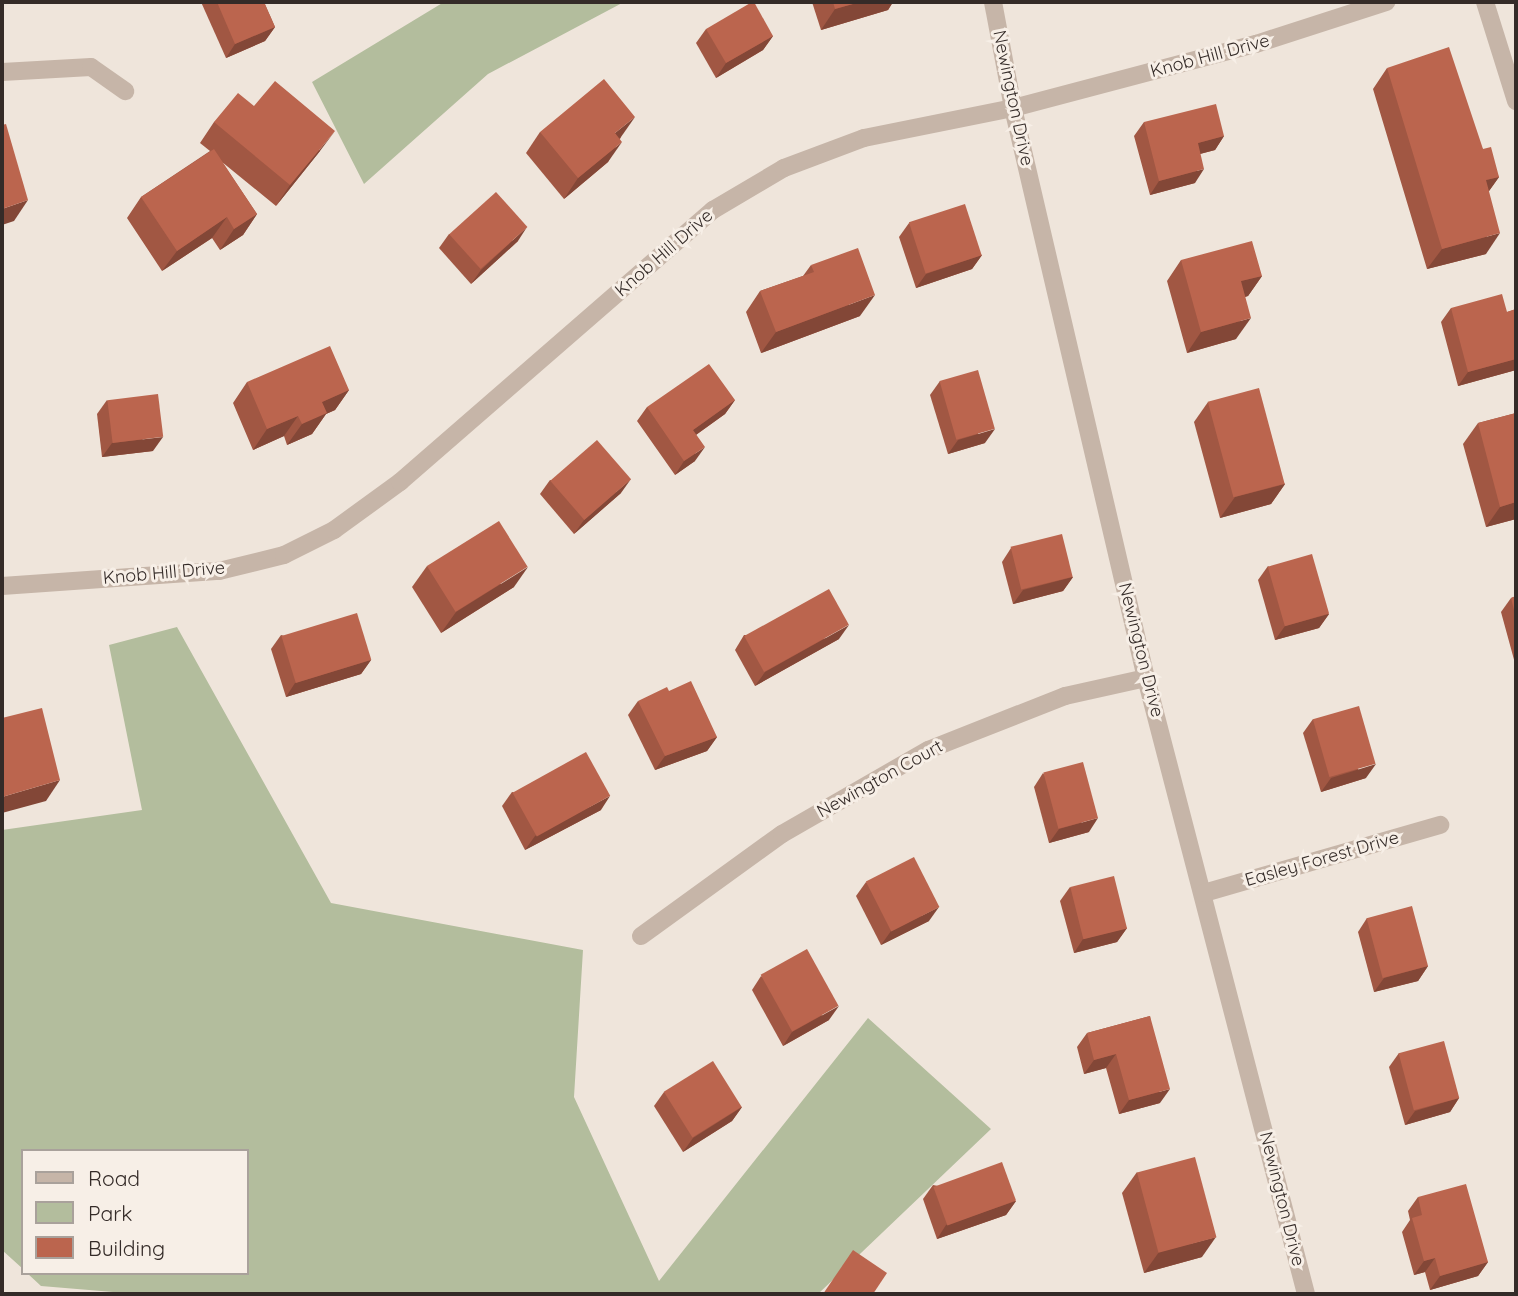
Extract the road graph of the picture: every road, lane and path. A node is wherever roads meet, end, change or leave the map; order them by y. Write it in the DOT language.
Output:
graph roads {
  1 [pos="993,2"];
  2 [pos="1386,2"];
  3 [pos="1485,2"];
  4 [pos="2,72"];
  5 [pos="125,91"];
  6 [pos="1516,102"];
  7 [pos="1013,108"];
  8 [pos="2,586"];
  9 [pos="1146,678"];
  10 [pos="1440,825"];
  11 [pos="1204,893"];
  12 [pos="641,936"];
  13 [pos="1306,1294"];
  1 -- 7 [label="street, Newington Drive"];
  2 -- 7 [label="street, Knob Hill Drive"];
  3 -- 6 [label="street"];
  4 -- 5 [label="street"];
  7 -- 8 [label="street, Knob Hill Drive"];
  7 -- 9 [label="street, Newington Drive"];
  9 -- 11 [label="street, Newington Drive"];
  9 -- 12 [label="street, Newington Court"];
  10 -- 11 [label="street, Easley Forest Drive"];
  11 -- 13 [label="street, Newington Drive"];
}
